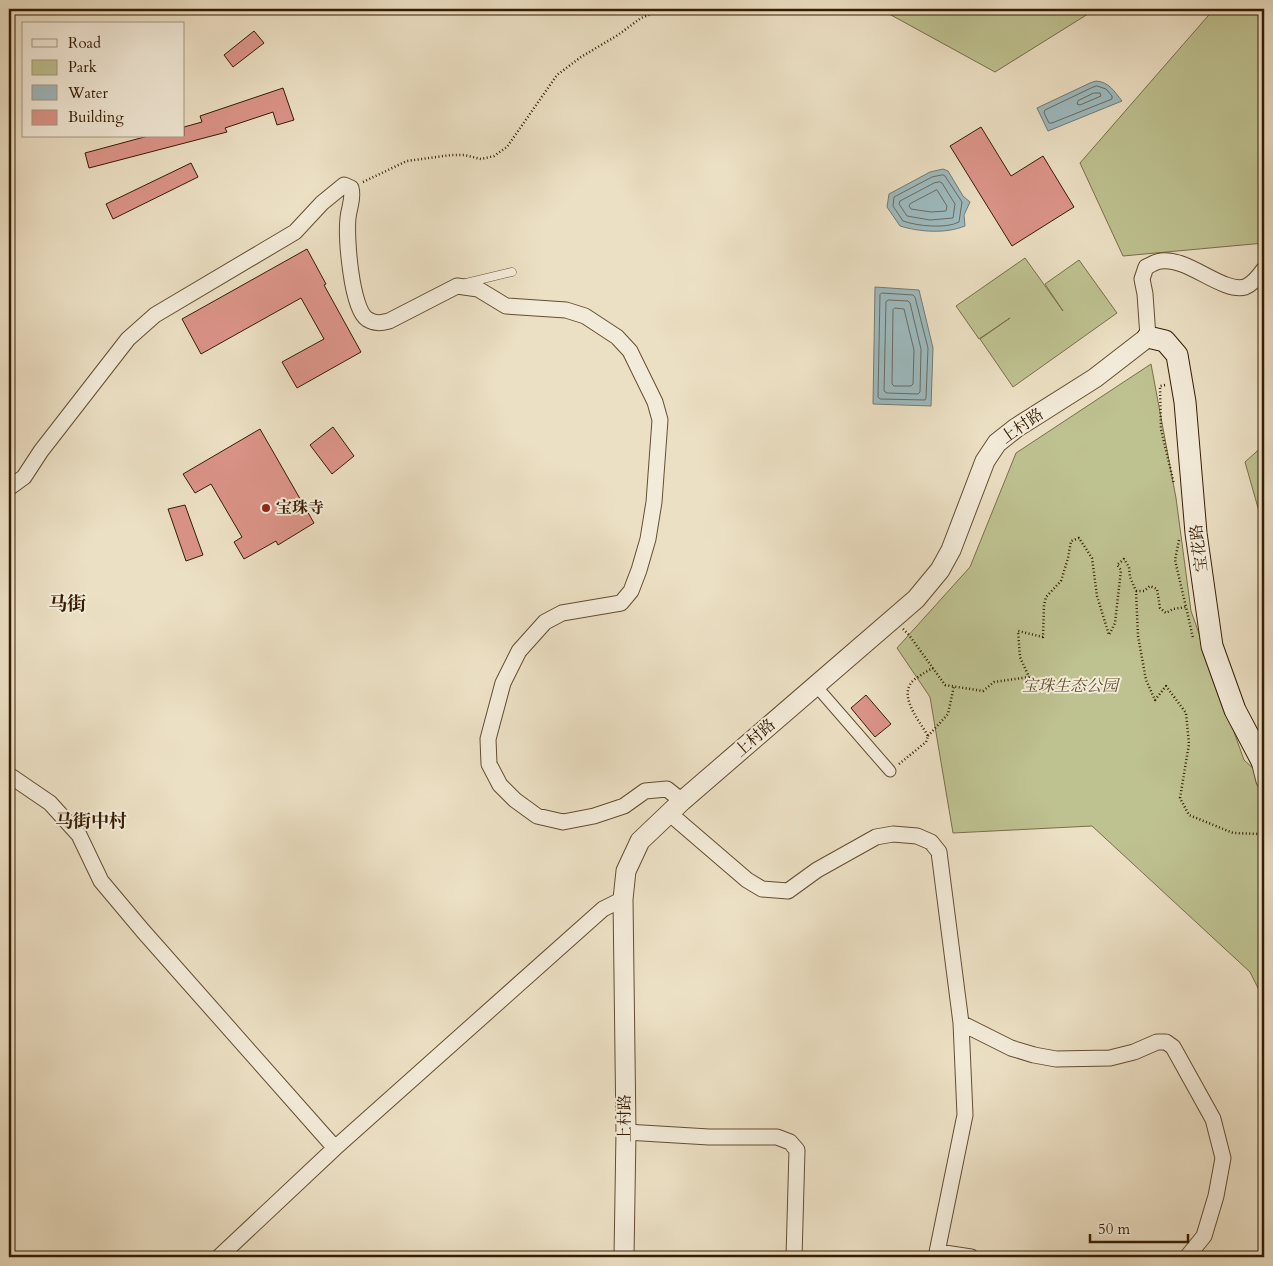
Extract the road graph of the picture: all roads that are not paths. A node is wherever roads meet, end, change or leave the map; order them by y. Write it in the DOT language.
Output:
graph roads {
  1 [pos="1264,269"];
  2 [pos="512,272"];
  3 [pos="457,286"];
  4 [pos="1148,337"];
  5 [pos="9,488"];
  6 [pos="816,686"];
  7 [pos="1260,759"];
  8 [pos="890,771"];
  9 [pos="9,775"];
  10 [pos="1264,781"];
  11 [pos="676,807"];
  12 [pos="623,899"];
  13 [pos="961,1023"];
  14 [pos="626,1132"];
  15 [pos="335,1148"];
  16 [pos="937,1255"];
  17 [pos="219,1257"];
  18 [pos="624,1257"];
  19 [pos="794,1257"];
  20 [pos="971,1257"];
  21 [pos="1187,1257"];
  1 -- 4 [label="street"];
  2 -- 3 [label="lane"];
  3 -- 5 [label="street"];
  3 -- 11 [label="street"];
  4 -- 6 [label="street, 上村路"];
  4 -- 7 [label="main road, 宝花路"];
  6 -- 8 [label="street"];
  6 -- 11 [label="street, 上村路"];
  7 -- 10 [label="street"];
  9 -- 15 [label="street"];
  11 -- 12 [label="street, 上村路"];
  11 -- 13 [label="street"];
  12 -- 14 [label="street, 上村路"];
  12 -- 15 [label="street"];
  13 -- 16 [label="street"];
  13 -- 21 [label="street"];
  14 -- 18 [label="street, 上村路"];
  14 -- 19 [label="street"];
  15 -- 17 [label="street"];
  16 -- 20 [label="street"];
}
